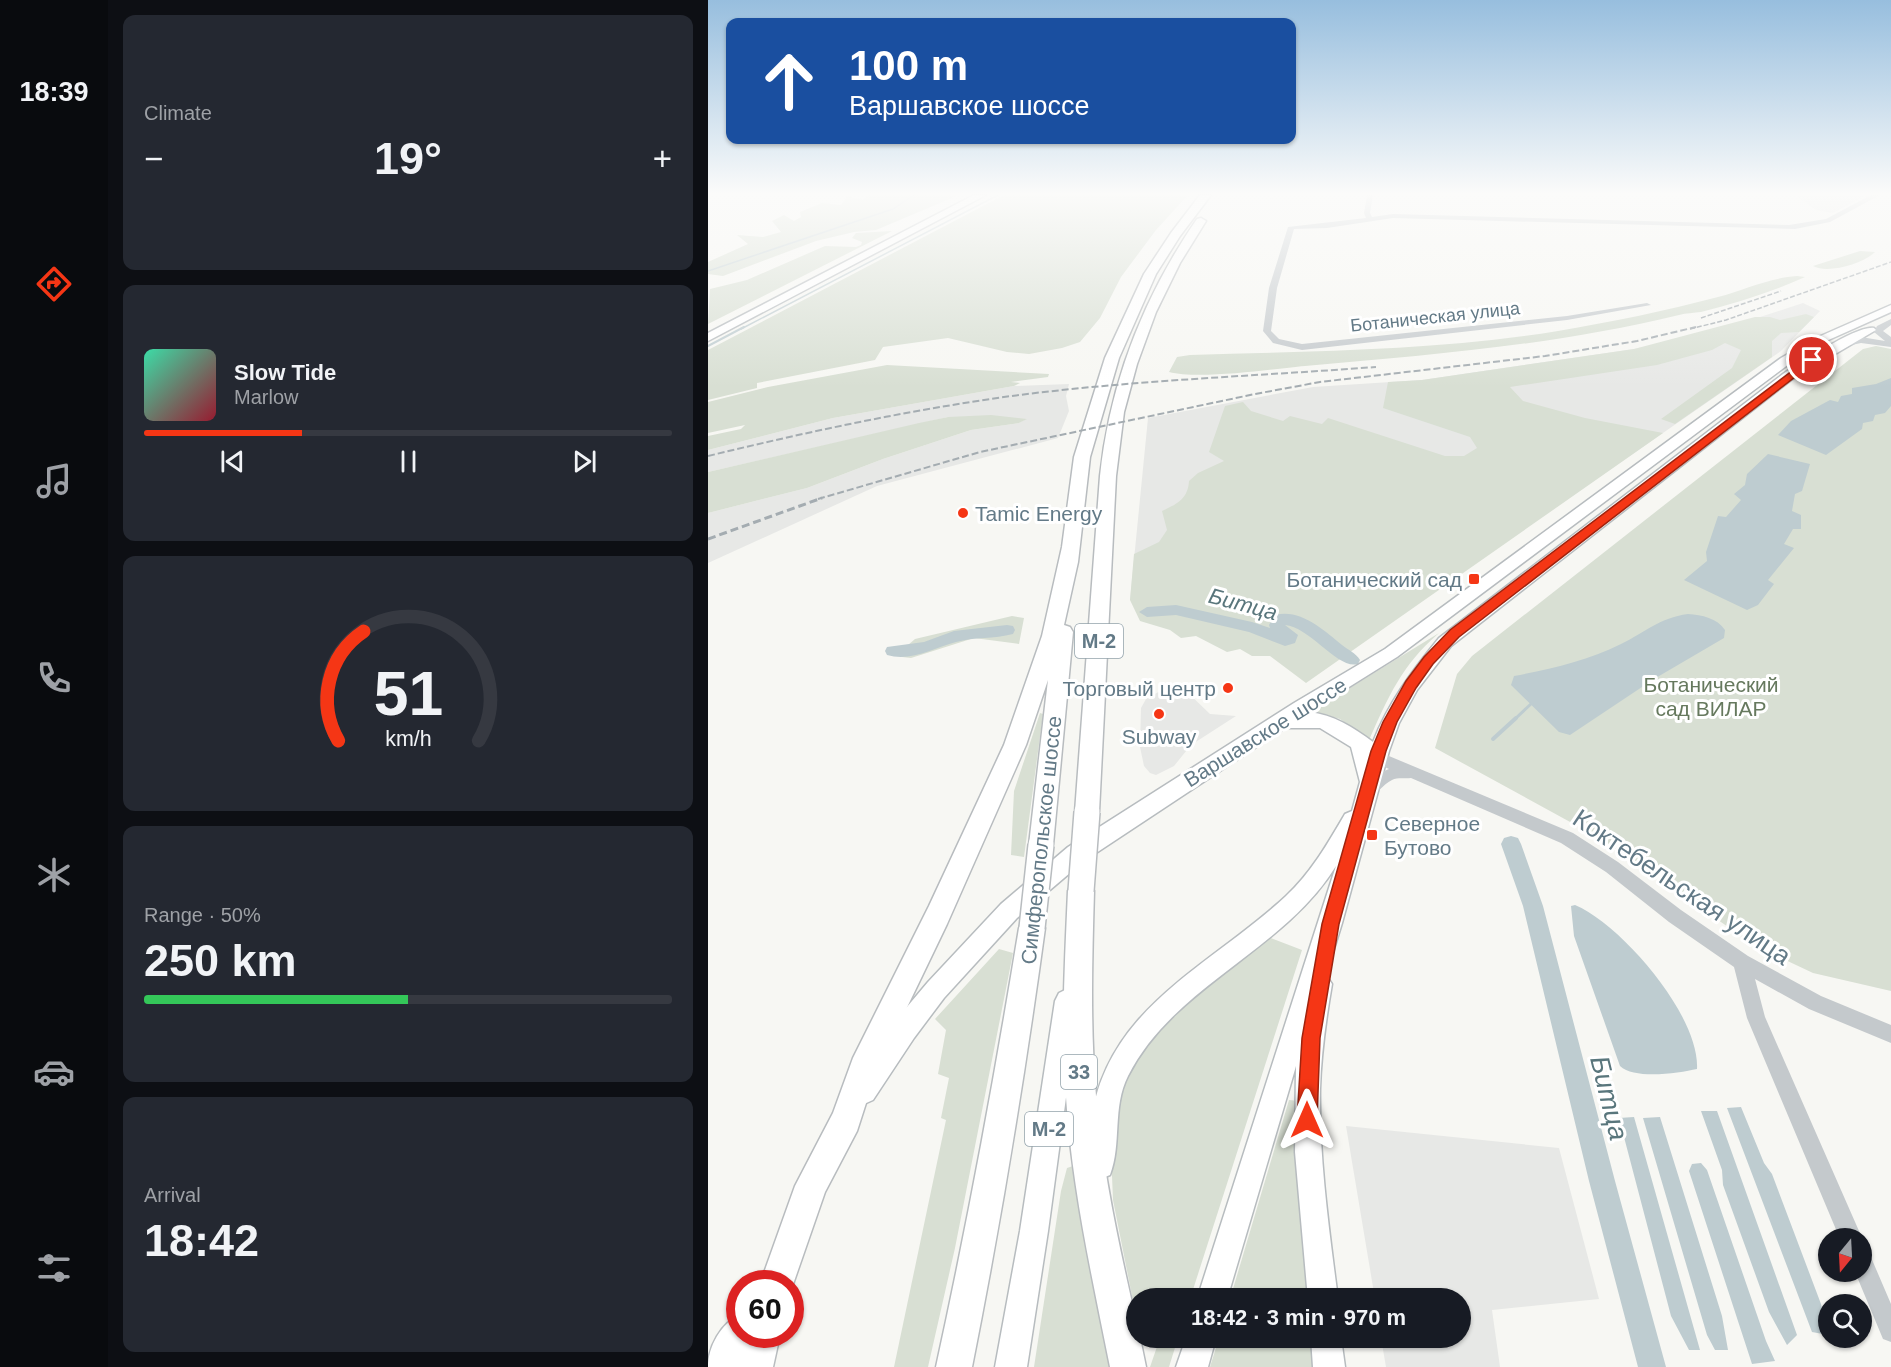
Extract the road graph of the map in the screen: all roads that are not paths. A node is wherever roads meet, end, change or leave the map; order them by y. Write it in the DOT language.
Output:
graph roads {
  1 [pos="845,259"];
  2 [pos="862,259"];
  3 [pos="1160,259"];
  4 [pos="1177,259"];
  5 [pos="1282,259"];
  6 [pos="1647,305"];
  7 [pos="1891,313"];
  8 [pos="708,329"];
  9 [pos="708,338"];
  10 [pos="1891,342"];
  11 [pos="1837,346"];
  12 [pos="1070,548"];
  13 [pos="1280,723"];
  14 [pos="1359,742"];
  15 [pos="1377,757"];
  16 [pos="1425,778"];
  17 [pos="1366,793"];
  18 [pos="1081,891"];
  19 [pos="1330,924"];
  20 [pos="1742,962"];
  21 [pos="1891,1034"];
  22 [pos="846,1120"];
  23 [pos="811,1186"];
  24 [pos="1846,1228"];
  25 [pos="1106,1250"];
  26 [pos="771,1270"];
  27 [pos="782,1270"];
  28 [pos="1870,1282"];
  29 [pos="1215,1288"];
  30 [pos="1322,1288"];
  31 [pos="1891,1331"];
  32 [pos="732,1348"];
  33 [pos="759,1348"];
  34 [pos="1198,1348"];
  35 [pos="1327,1348"];
  36 [pos="1127,1360"];
  37 [pos="721,1367"];
  38 [pos="755,1367"];
  39 [pos="954,1367"];
  40 [pos="1011,1367"];
  41 [pos="1192,1367"];
  42 [pos="1329,1367"];
  1 -- 8 [label="main road"];
  2 -- 9 [label="main road"];
  3 -- 12 [label="highway, Симферопольское шоссе / М-2"];
  4 -- 18 [label="highway, Симферопольское шоссе / М-2, bridge"];
  5 -- 6 [label="street, Ботаническая улица"];
  7 -- 10 [label="street"];
  7 -- 11 [label="main road"];
  7 -- 13 [label="main road, Варшавское шоссе"];
  10 -- 11 [label="street"];
  11 -- 15 [label="main road"];
  12 -- 22 [label="highway"];
  12 -- 39 [label="highway, Симферопольское шоссе / М-2, bridge"];
  13 -- 14 [label="main road"];
  13 -- 22 [label="main road, Варшавское шоссе"];
  14 -- 15 [label="main road"];
  14 -- 17 [label="main road"];
  15 -- 16 [label="street, Коктебельская улица"];
  15 -- 17 [label="main road"];
  16 -- 17 [label="street"];
  16 -- 20 [label="street, Коктебельская улица"];
  17 -- 19 [label="main road"];
  17 -- 25 [label="main road"];
  18 -- 25 [label="highway, 33"];
  18 -- 40 [label="main road, Симферопольское шоссе / М-2"];
  19 -- 29 [label="main road"];
  19 -- 30 [label="main road"];
  20 -- 21 [label="street, Коктебельская улица"];
  20 -- 24 [label="street"];
  22 -- 23 [label="highway, Варшавское шоссе"];
  23 -- 26 [label="highway"];
  23 -- 27 [label="highway, Варшавское шоссе"];
  25 -- 36 [label="highway, 33"];
  28 -- 31 [label="street"];
  32 -- 37 [label="highway"];
  33 -- 38 [label="highway"];
  34 -- 41 [label="main road"];
  35 -- 42 [label="main road"];
}
